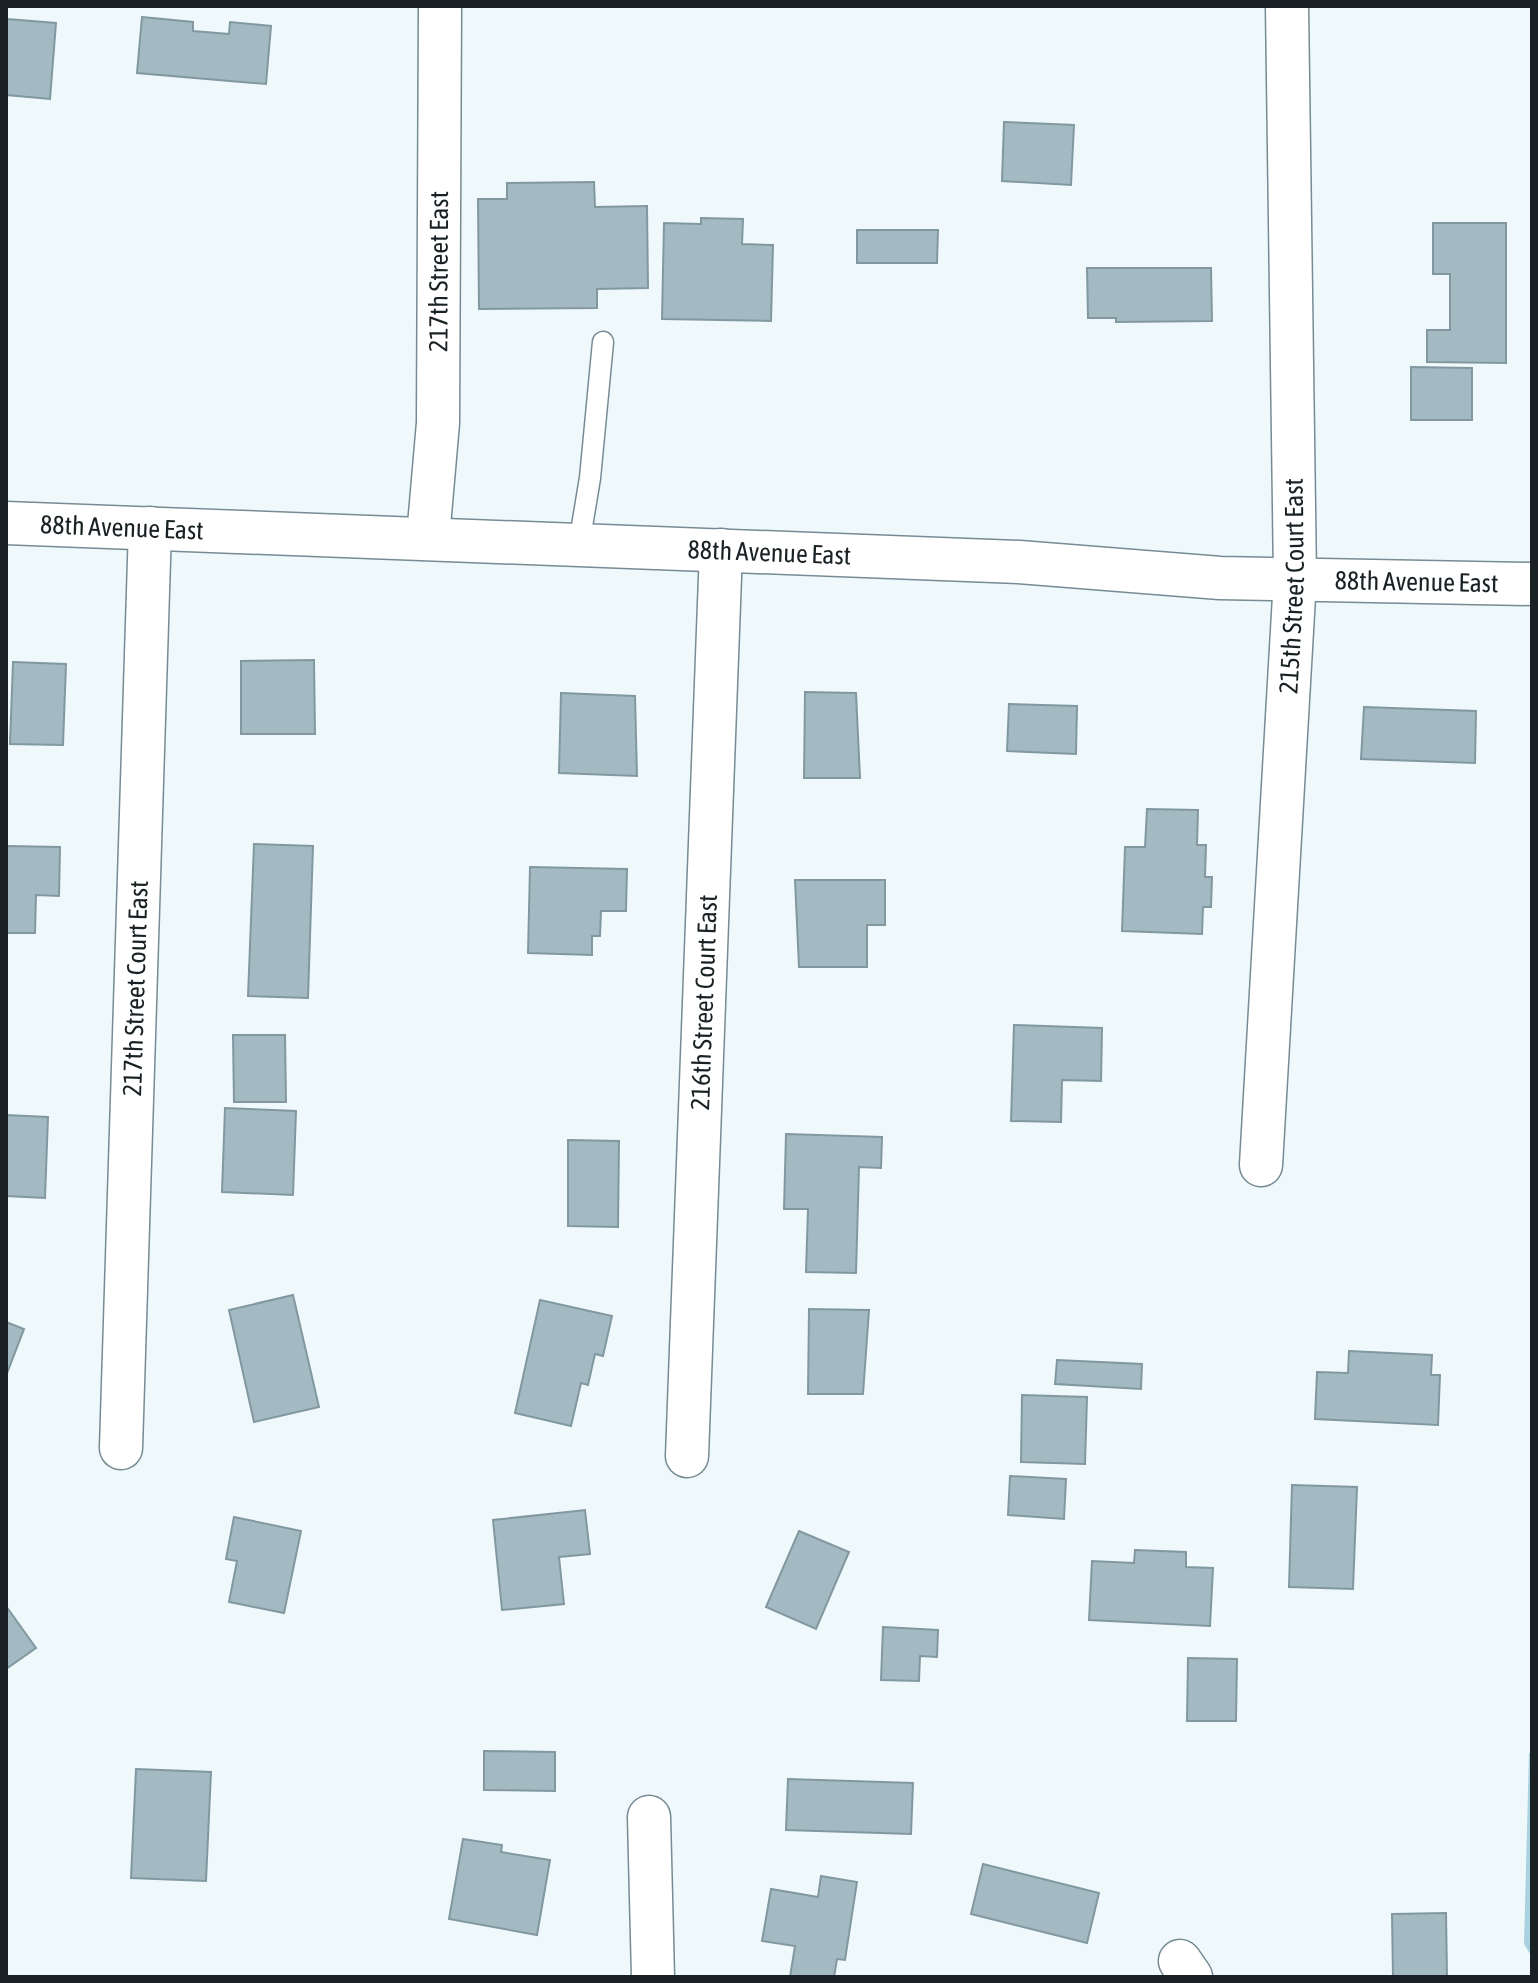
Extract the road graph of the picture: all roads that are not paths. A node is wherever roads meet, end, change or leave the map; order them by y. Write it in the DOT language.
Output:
graph roads {
  1 [pos="440,6"];
  2 [pos="1287,6"];
  3 [pos="603,342"];
  4 [pos="6,523"];
  5 [pos="150,528"];
  6 [pos="428,537"];
  7 [pos="579,544"];
  8 [pos="721,550"];
  9 [pos="1295,579"];
  10 [pos="1532,584"];
  11 [pos="1261,1165"];
  12 [pos="121,1448"];
  13 [pos="687,1456"];
  14 [pos="649,1817"];
  15 [pos="653,1977"];
  1 -- 6 [label="street, 217th Street East"];
  2 -- 9 [label="street, 215th Street Court East"];
  3 -- 7 [label="lane"];
  4 -- 5 [label="street, 88th Avenue East"];
  5 -- 6 [label="street, 88th Avenue East"];
  5 -- 12 [label="street, 217th Street Court East"];
  6 -- 7 [label="street, 88th Avenue East"];
  7 -- 8 [label="street, 88th Avenue East"];
  8 -- 9 [label="street, 88th Avenue East"];
  8 -- 13 [label="street, 216th Street Court East"];
  9 -- 10 [label="street, 88th Avenue East"];
  9 -- 11 [label="street, 215th Street Court East"];
  14 -- 15 [label="street"];
}
